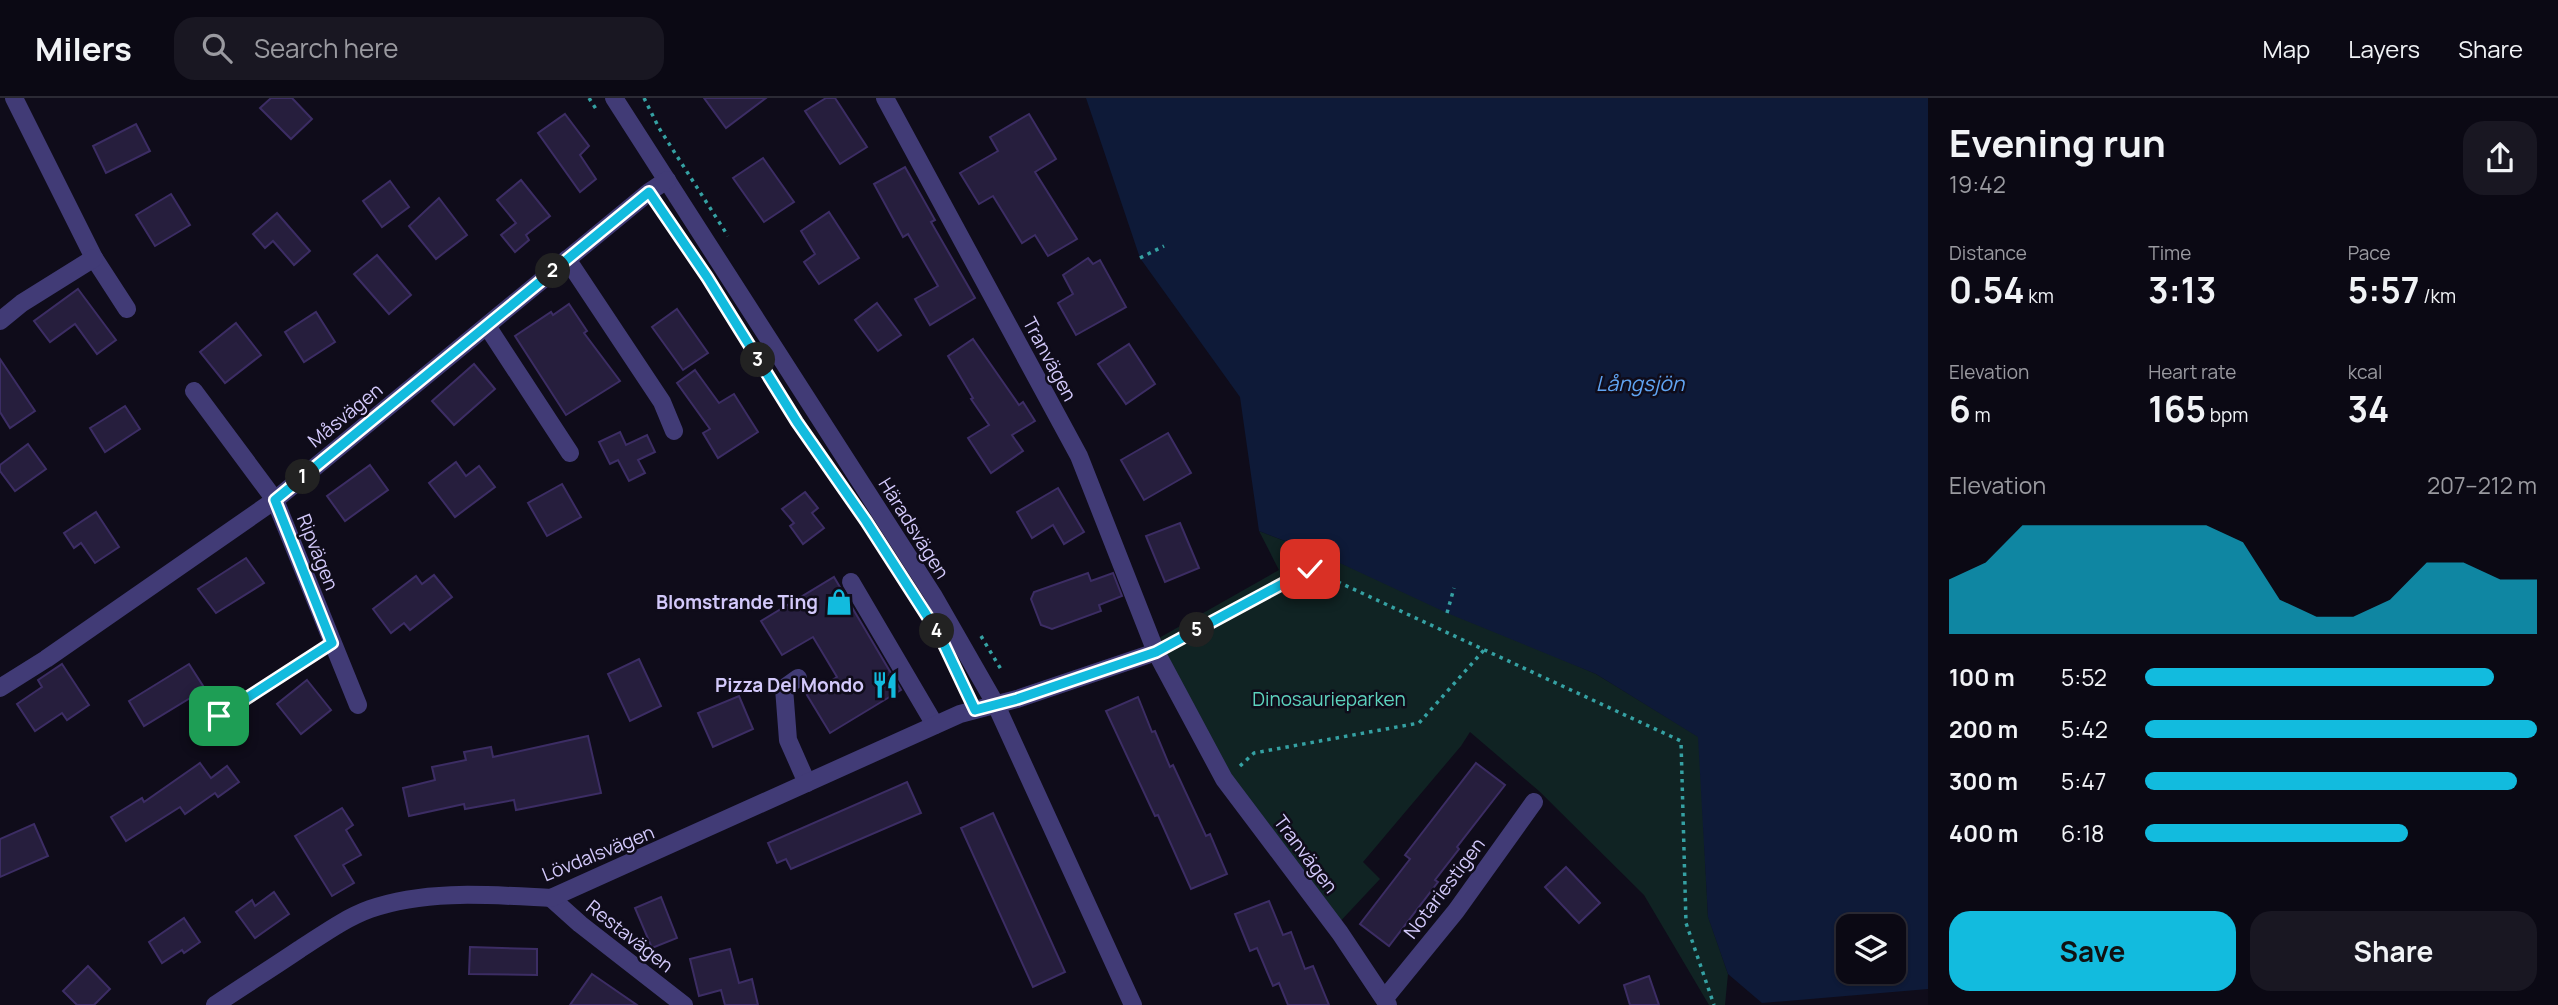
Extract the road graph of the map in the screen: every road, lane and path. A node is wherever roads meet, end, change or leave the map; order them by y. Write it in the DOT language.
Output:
graph roads {
  1 [pos="14,98"];
  2 [pos="614,98"];
  3 [pos="885,98"];
  4 [pos="667,180"];
  5 [pos="1164,246"];
  6 [pos="94,258"];
  7 [pos="1140,258"];
  8 [pos="567,260"];
  9 [pos="127,309"];
  10 [pos="0,321"];
  11 [pos="487,326"];
  12 [pos="194,391"];
  13 [pos="674,431"];
  14 [pos="570,453"];
  15 [pos="275,500"];
  16 [pos="851,582"];
  17 [pos="1454,588"];
  18 [pos="1447,613"];
  19 [pos="332,643"];
  20 [pos="1484,650"];
  21 [pos="1156,652"];
  22 [pos="798,678"];
  23 [pos="0,688"];
  24 [pos="358,705"];
  25 [pos="996,705"];
  26 [pos="219,716"];
  27 [pos="935,725"];
  28 [pos="1224,779"];
  29 [pos="807,783"];
  30 [pos="1534,802"];
  31 [pos="551,898"];
  32 [pos="1387,1002"];
  33 [pos="215,1005"];
  34 [pos="684,1005"];
  35 [pos="1133,1005"];
  36 [pos="1714,1005"];
  1 -- 6 [label="street"];
  2 -- 4 [label="street, Häradsvägen"];
  3 -- 21 [label="street, Tranvägen"];
  4 -- 8 [label="street, Måsvägen"];
  4 -- 25 [label="street, Häradsvägen"];
  5 -- 7 [label="path"];
  6 -- 9 [label="street"];
  6 -- 10 [label="street"];
  8 -- 11 [label="street, Måsvägen"];
  8 -- 13 [label="street"];
  11 -- 14 [label="street"];
  11 -- 15 [label="street, Måsvägen"];
  12 -- 15 [label="street, Ripvägen"];
  15 -- 19 [label="street, Ripvägen"];
  15 -- 23 [label="street, Måsvägen"];
  16 -- 27 [label="street"];
  17 -- 18 [label="path"];
  19 -- 24 [label="street, Ripvägen"];
  19 -- 26 [label="path"];
  20 -- 21 [label="path"];
  20 -- 28 [label="path"];
  20 -- 36 [label="path"];
  21 -- 25 [label="street"];
  21 -- 28 [label="street, Tranvägen"];
  22 -- 29 [label="street"];
  25 -- 27 [label="street, Lövdalsvägen"];
  25 -- 35 [label="street, Häradsvägen"];
  27 -- 29 [label="street, Lövdalsvägen"];
  28 -- 32 [label="street, Tranvägen"];
  29 -- 31 [label="street, Lövdalsvägen"];
  30 -- 32 [label="street, Notariestigen"];
  31 -- 33 [label="street, Lövdalsvägen"];
  31 -- 34 [label="street, Restavägen"];
}
